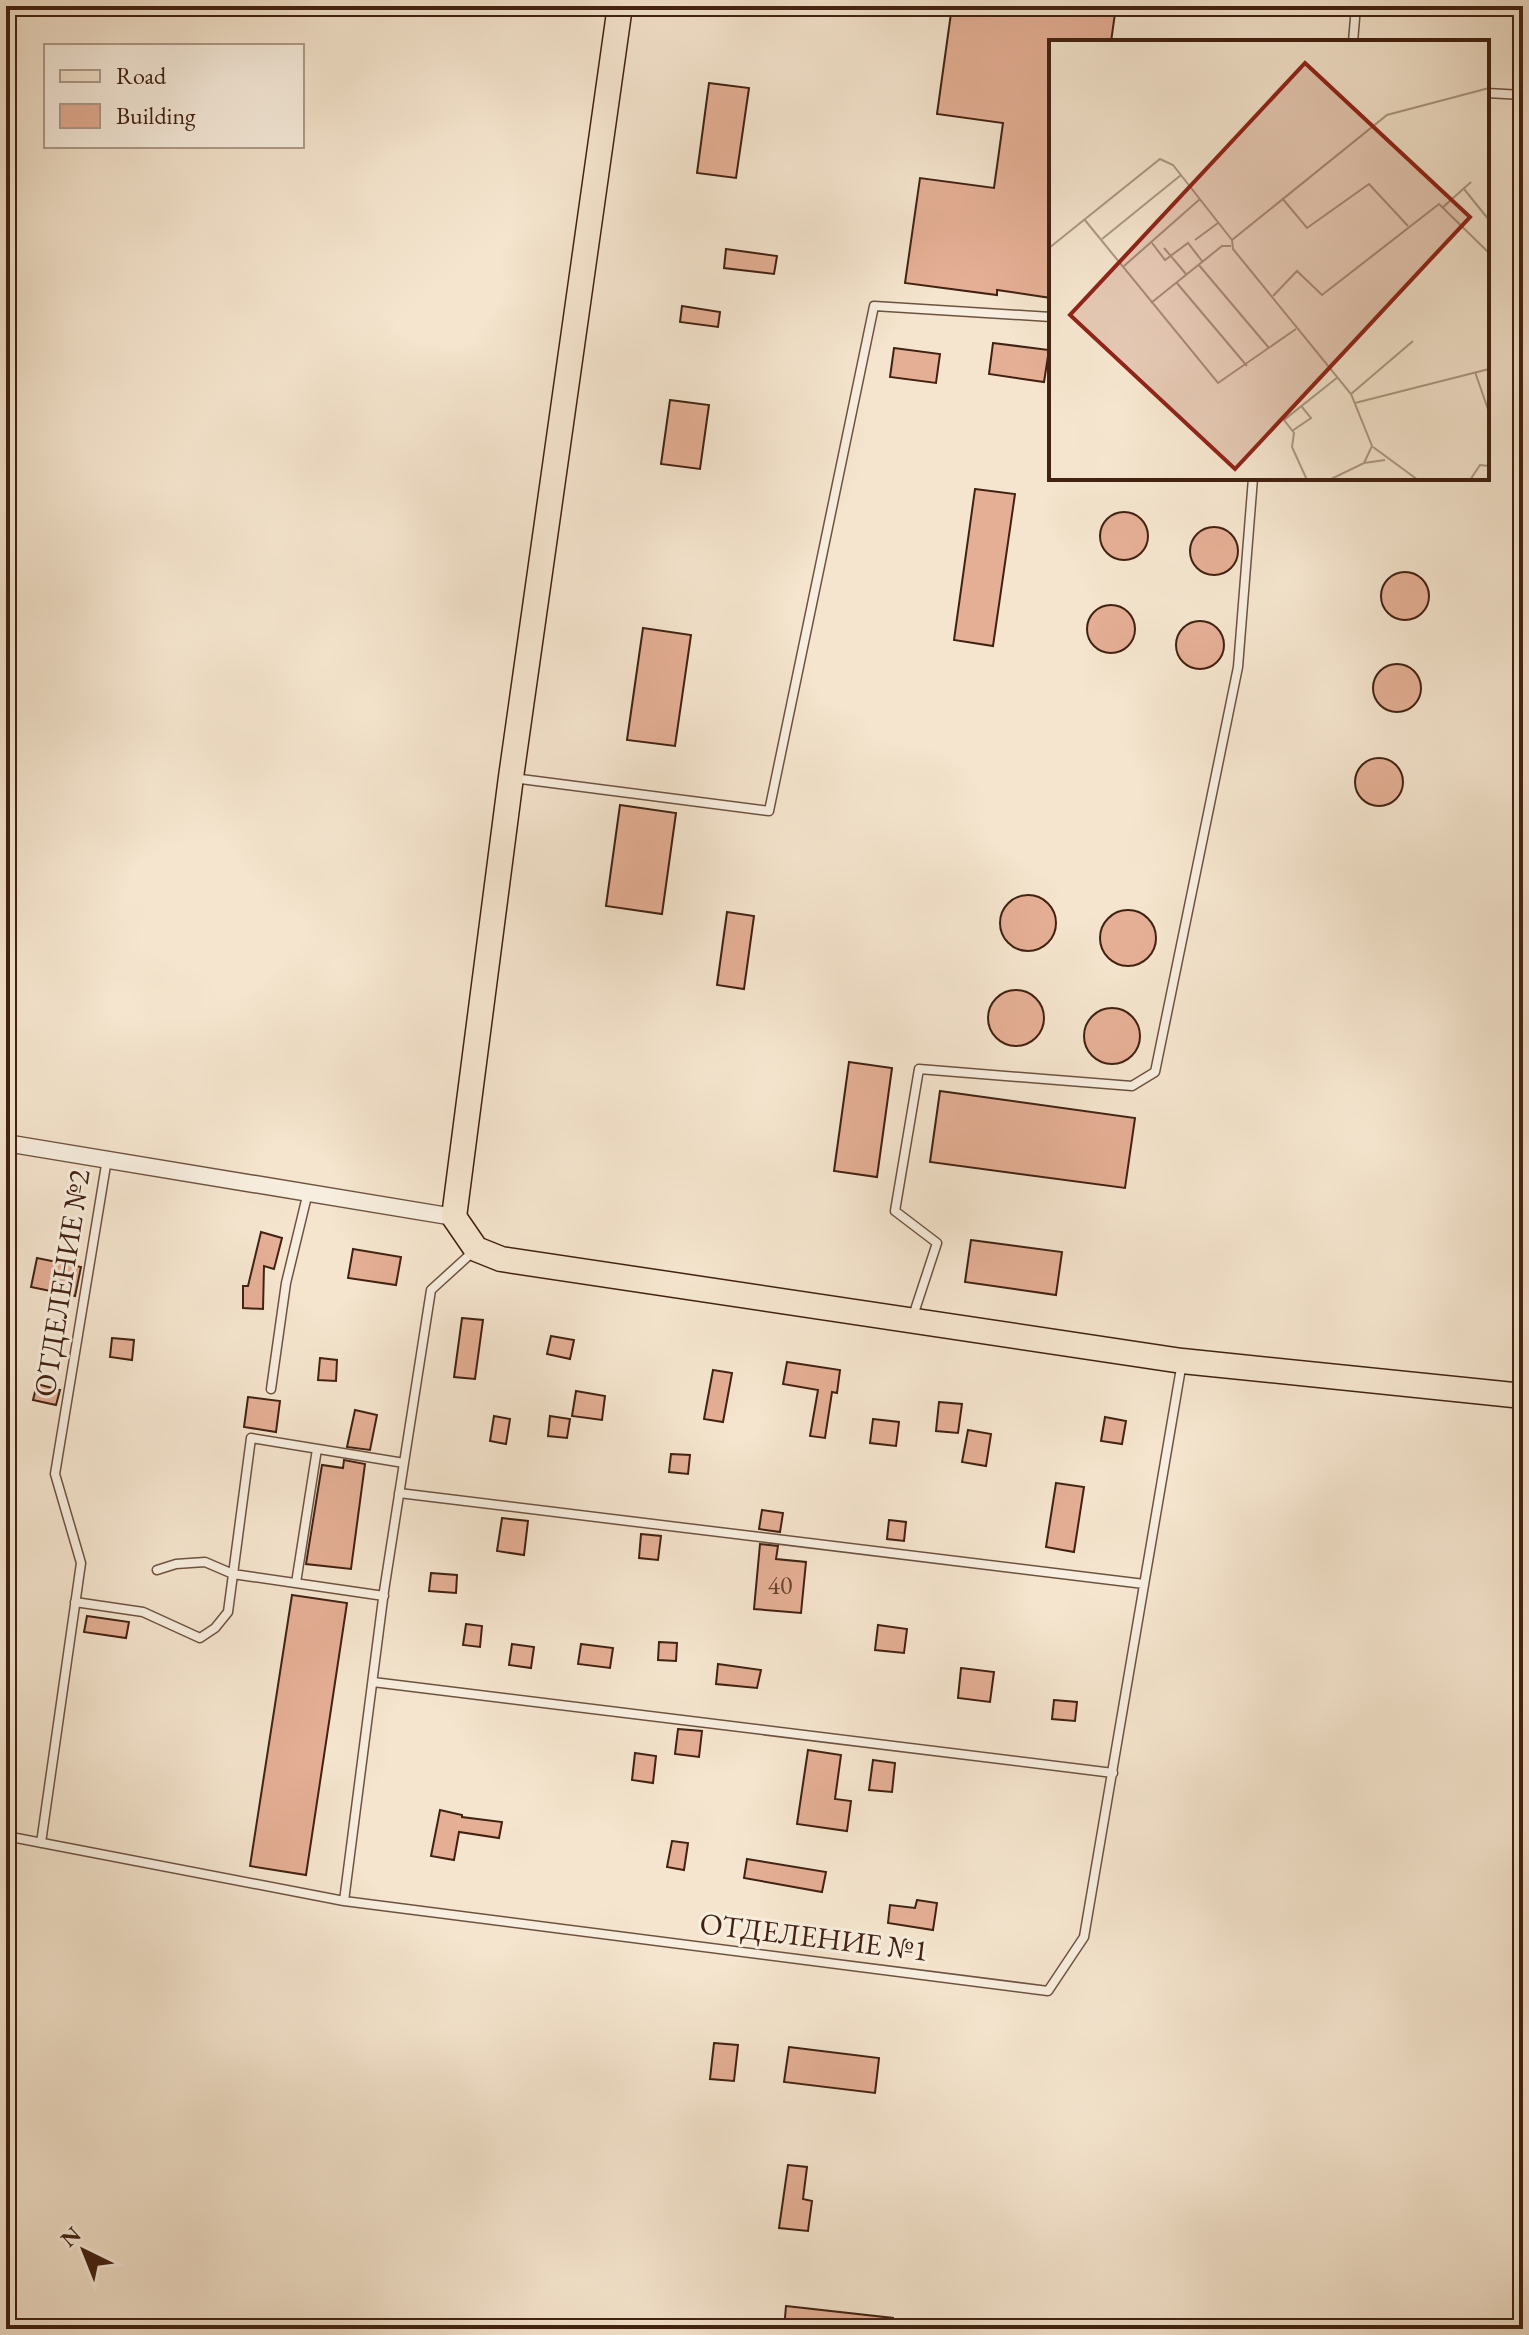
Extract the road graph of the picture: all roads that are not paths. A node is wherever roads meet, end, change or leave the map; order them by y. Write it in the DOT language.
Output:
graph roads {
  1 [pos="620,6"];
  2 [pos="1356,6"];
  3 [pos="1353,40"];
  4 [pos="1489,93"];
  5 [pos="1523,95"];
  6 [pos="1049,317"];
  7 [pos="1253,480"];
  8 [pos="511,777"];
  9 [pos="6,1143"];
  10 [pos="107,1159"];
  11 [pos="308,1192"];
  12 [pos="454,1217"];
  13 [pos="476,1249"];
  14 [pos="912,1321"];
  15 [pos="1182,1361"];
  16 [pos="271,1389"];
  17 [pos="1523,1396"];
  18 [pos="317,1449"];
  19 [pos="404,1463"];
  20 [pos="399,1493"];
  21 [pos="157,1570"];
  22 [pos="233,1574"];
  23 [pos="296,1583"];
  24 [pos="1144,1584"];
  25 [pos="384,1596"];
  26 [pos="75,1602"];
  27 [pos="373,1682"];
  28 [pos="1113,1773"];
  29 [pos="6,1836"];
  30 [pos="41,1843"];
  31 [pos="344,1901"];
  1 -- 8 [label="main road"];
  2 -- 3 [label="lane"];
  4 -- 5 [label="lane"];
  6 -- 8 [label="lane"];
  7 -- 14 [label="lane"];
  8 -- 12 [label="main road"];
  9 -- 10 [label="street"];
  10 -- 11 [label="street"];
  10 -- 26 [label="lane, ОТДЕЛЕНИЕ №2"];
  11 -- 12 [label="street"];
  11 -- 16 [label="lane"];
  12 -- 13 [label="main road"];
  13 -- 14 [label="main road"];
  13 -- 19 [label="lane"];
  14 -- 15 [label="main road"];
  15 -- 17 [label="main road"];
  15 -- 24 [label="lane, ОТДЕЛЕНИЕ №1"];
  18 -- 19 [label="lane"];
  18 -- 22 [label="lane"];
  18 -- 23 [label="lane"];
  19 -- 20 [label="lane"];
  20 -- 24 [label="lane"];
  20 -- 25 [label="lane"];
  21 -- 22 [label="lane"];
  22 -- 23 [label="lane"];
  22 -- 26 [label="lane"];
  23 -- 25 [label="lane"];
  24 -- 28 [label="lane, ОТДЕЛЕНИЕ №1"];
  25 -- 27 [label="lane"];
  26 -- 30 [label="lane, ОТДЕЛЕНИЕ №2"];
  27 -- 28 [label="lane"];
  27 -- 31 [label="lane"];
  28 -- 31 [label="lane, ОТДЕЛЕНИЕ №1"];
  29 -- 30 [label="lane"];
  30 -- 31 [label="lane"];
}
